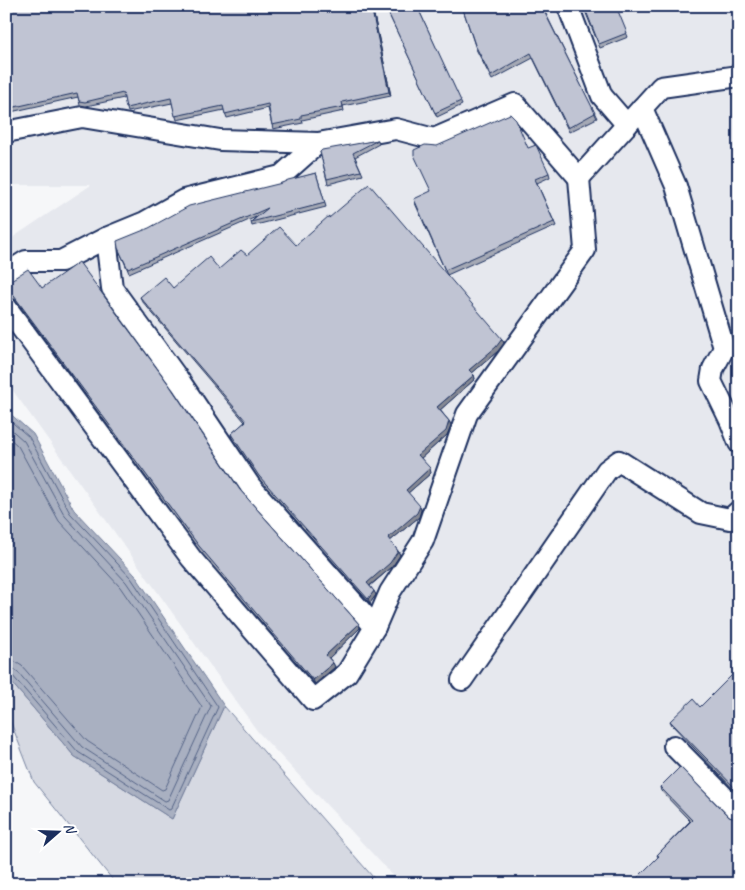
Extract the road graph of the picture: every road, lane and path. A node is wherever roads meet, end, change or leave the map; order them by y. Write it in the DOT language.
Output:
graph roads {
  1 [pos="568,6"];
  2 [pos="739,76"];
  3 [pos="642,108"];
  4 [pos="627,126"];
  5 [pos="6,132"];
  6 [pos="318,143"];
  7 [pos="579,178"];
  8 [pos="106,238"];
  9 [pos="6,274"];
  10 [pos="6,307"];
  11 [pos="739,443"];
  12 [pos="739,511"];
  13 [pos="375,626"];
  14 [pos="462,680"];
  15 [pos="674,746"];
  16 [pos="739,812"];
  1 -- 4 [label="street"];
  2 -- 3 [label="street"];
  3 -- 4 [label="street"];
  3 -- 11 [label="street"];
  4 -- 7 [label="street"];
  5 -- 6 [label="street"];
  6 -- 7 [label="street"];
  6 -- 8 [label="street"];
  7 -- 13 [label="street"];
  8 -- 9 [label="street"];
  8 -- 13 [label="street"];
  10 -- 13 [label="street"];
  12 -- 14 [label="street"];
  15 -- 16 [label="street"];
}
